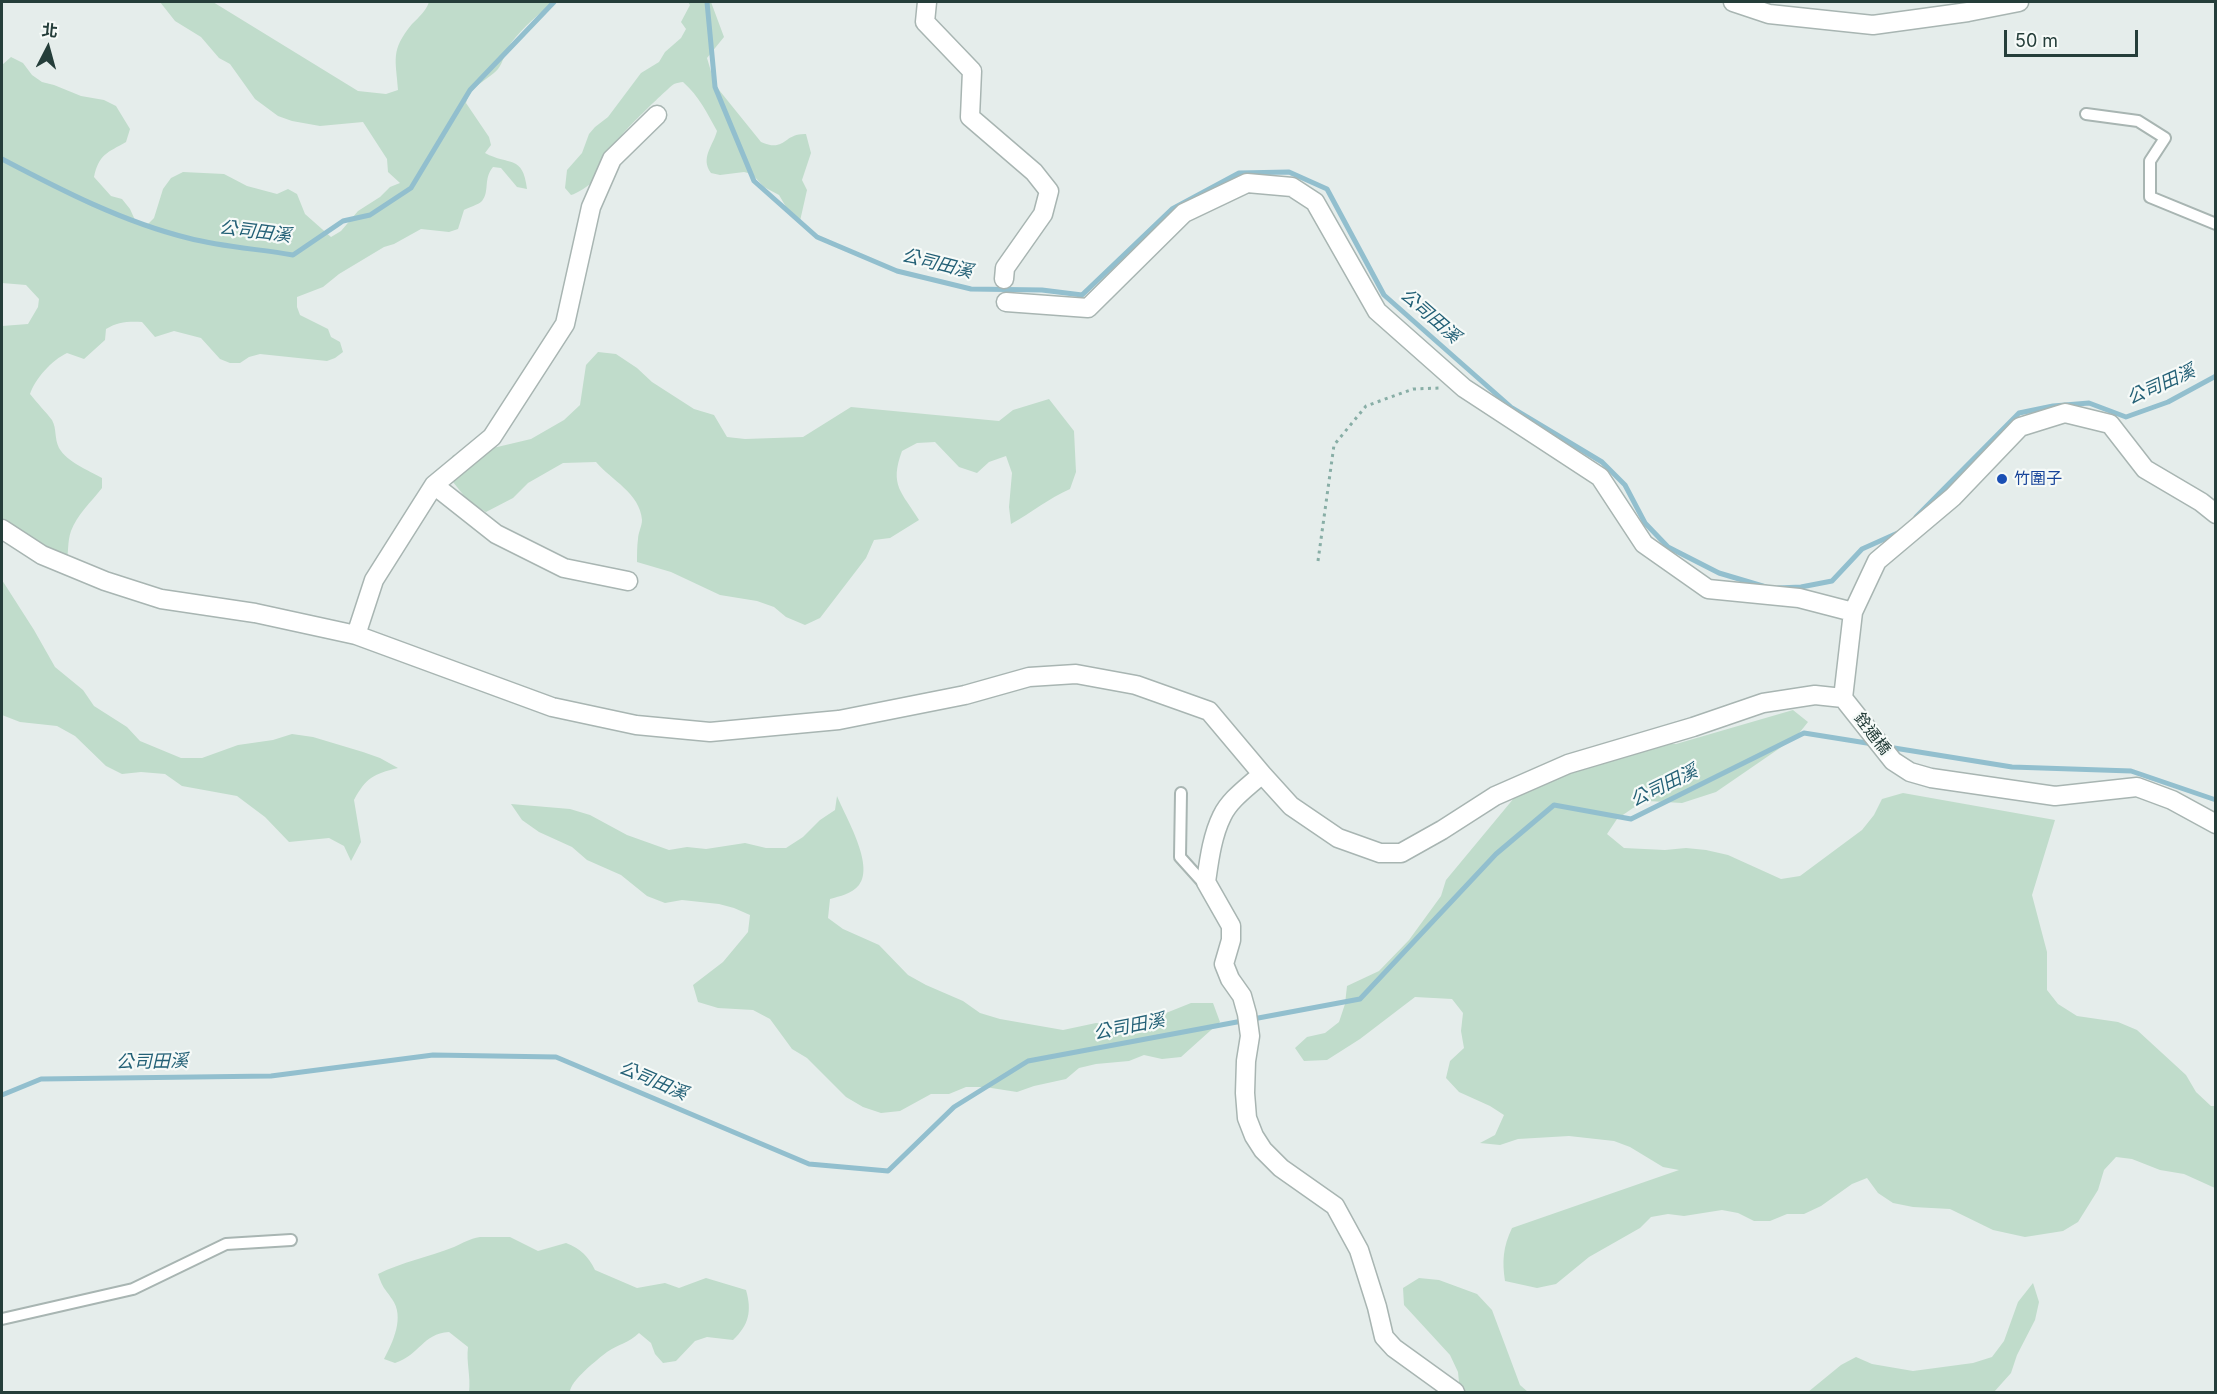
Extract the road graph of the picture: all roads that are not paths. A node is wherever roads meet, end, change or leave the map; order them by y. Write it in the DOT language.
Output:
graph roads {
  1 [pos="927,2"];
  2 [pos="1733,2"];
  3 [pos="2019,2"];
  4 [pos="2086,114"];
  5 [pos="657,116"];
  6 [pos="2216,224"];
  7 [pos="1004,279"];
  8 [pos="1006,302"];
  9 [pos="434,485"];
  10 [pos="2216,514"];
  11 [pos="2,529"];
  12 [pos="628,581"];
  13 [pos="1853,612"];
  14 [pos="356,634"];
  15 [pos="1847,702"];
  16 [pos="1262,774"];
  17 [pos="1181,793"];
  18 [pos="2216,824"];
  19 [pos="1212,893"];
  20 [pos="291,1240"];
  21 [pos="2,1318"];
  22 [pos="1455,1392"];
  1 -- 7 [label="street"];
  2 -- 3 [label="street"];
  4 -- 6 [label="lane"];
  5 -- 9 [label="street"];
  7 -- 8 [label="lane"];
  8 -- 13 [label="street"];
  9 -- 12 [label="street"];
  9 -- 14 [label="street"];
  10 -- 13 [label="street"];
  11 -- 14 [label="street"];
  13 -- 15 [label="street"];
  14 -- 16 [label="street"];
  15 -- 16 [label="street"];
  15 -- 18 [label="street, 銓通橋"];
  16 -- 19 [label="street"];
  17 -- 19 [label="lane"];
  19 -- 22 [label="street"];
  20 -- 21 [label="lane"];
}
